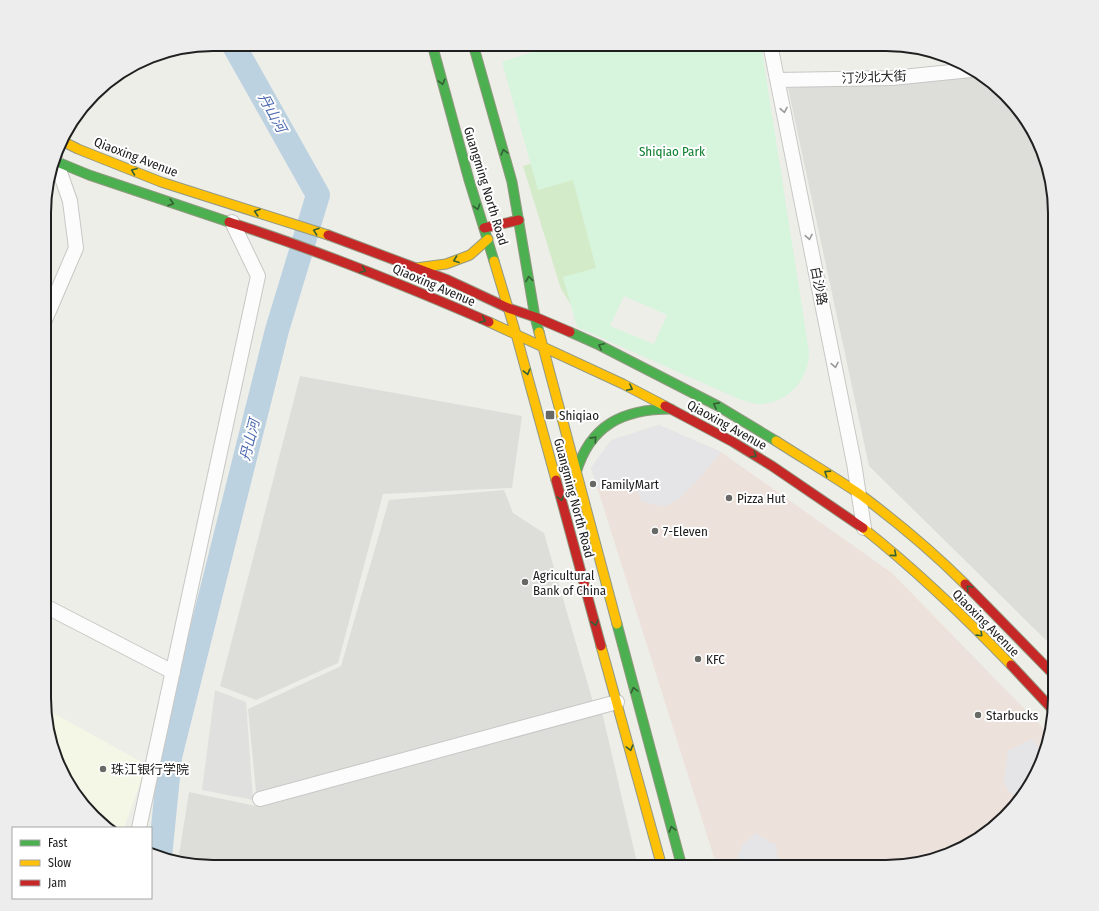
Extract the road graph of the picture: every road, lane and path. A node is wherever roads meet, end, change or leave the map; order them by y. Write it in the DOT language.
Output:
graph roads {
  1 [pos="434,51"];
  2 [pos="475,51"];
  3 [pos="772,51"];
  4 [pos="963,71"];
  5 [pos="778,80"];
  6 [pos="67,143"];
  7 [pos="59,164"];
  8 [pos="58,169"];
  9 [pos="519,220"];
  10 [pos="232,222"];
  11 [pos="484,228"];
  12 [pos="488,239"];
  13 [pos="416,268"];
  14 [pos="51,306"];
  15 [pos="508,308"];
  16 [pos="535,318"];
  17 [pos="516,334"];
  18 [pos="544,347"];
  19 [pos="671,409"];
  20 [pos="576,473"];
  21 [pos="860,495"];
  22 [pos="864,528"];
  23 [pos="51,609"];
  24 [pos="1048,669"];
  25 [pos="173,672"];
  26 [pos="617,702"];
  27 [pos="1048,705"];
  28 [pos="260,799"];
  29 [pos="139,827"];
  30 [pos="660,860"];
  31 [pos="680,860"];
  1 -- 11 [label="main road, Guangming North Road, one-way"];
  9 -- 2 [label="main road, Guangming North Road, one-way"];
  3 -- 5 [label="street, 白沙路"];
  4 -- 5 [label="street, 汀沙北大街"];
  5 -- 21 [label="street, 白沙路, one-way"];
  13 -- 6 [label="main road, Qiaoxing Avenue, one-way"];
  7 -- 10 [label="main road, one-way"];
  8 -- 14 [label="street"];
  9 -- 11 [label="main road"];
  16 -- 9 [label="main road, Guangming North Road, one-way"];
  10 -- 17 [label="main road, Qiaoxing Avenue, one-way"];
  10 -- 25 [label="street"];
  11 -- 12 [label="main road, Guangming North Road"];
  12 -- 13 [label="main road, one-way"];
  12 -- 15 [label="main road, Guangming North Road"];
  13 -- 15 [label="main road, Qiaoxing Avenue"];
  15 -- 16 [label="main road, Qiaoxing Avenue"];
  15 -- 17 [label="main road, Guangming North Road"];
  16 -- 18 [label="main road, Guangming North Road"];
  21 -- 16 [label="main road, Qiaoxing Avenue, one-way"];
  17 -- 18 [label="main road, Qiaoxing Avenue"];
  17 -- 26 [label="main road, Guangming North Road, one-way"];
  18 -- 19 [label="main road, Qiaoxing Avenue, one-way"];
  18 -- 20 [label="main road, Guangming North Road"];
  20 -- 19 [label="main road, one-way"];
  19 -- 22 [label="main road, Qiaoxing Avenue, one-way"];
  31 -- 20 [label="main road, Guangming North Road, one-way"];
  21 -- 22 [label="street, 白沙路"];
  24 -- 21 [label="main road, Qiaoxing Avenue, one-way"];
  22 -- 27 [label="main road, Qiaoxing Avenue, one-way"];
  23 -- 25 [label="street"];
  25 -- 29 [label="street"];
  26 -- 28 [label="street"];
  26 -- 30 [label="main road, Guangming North Road, one-way"];
}
